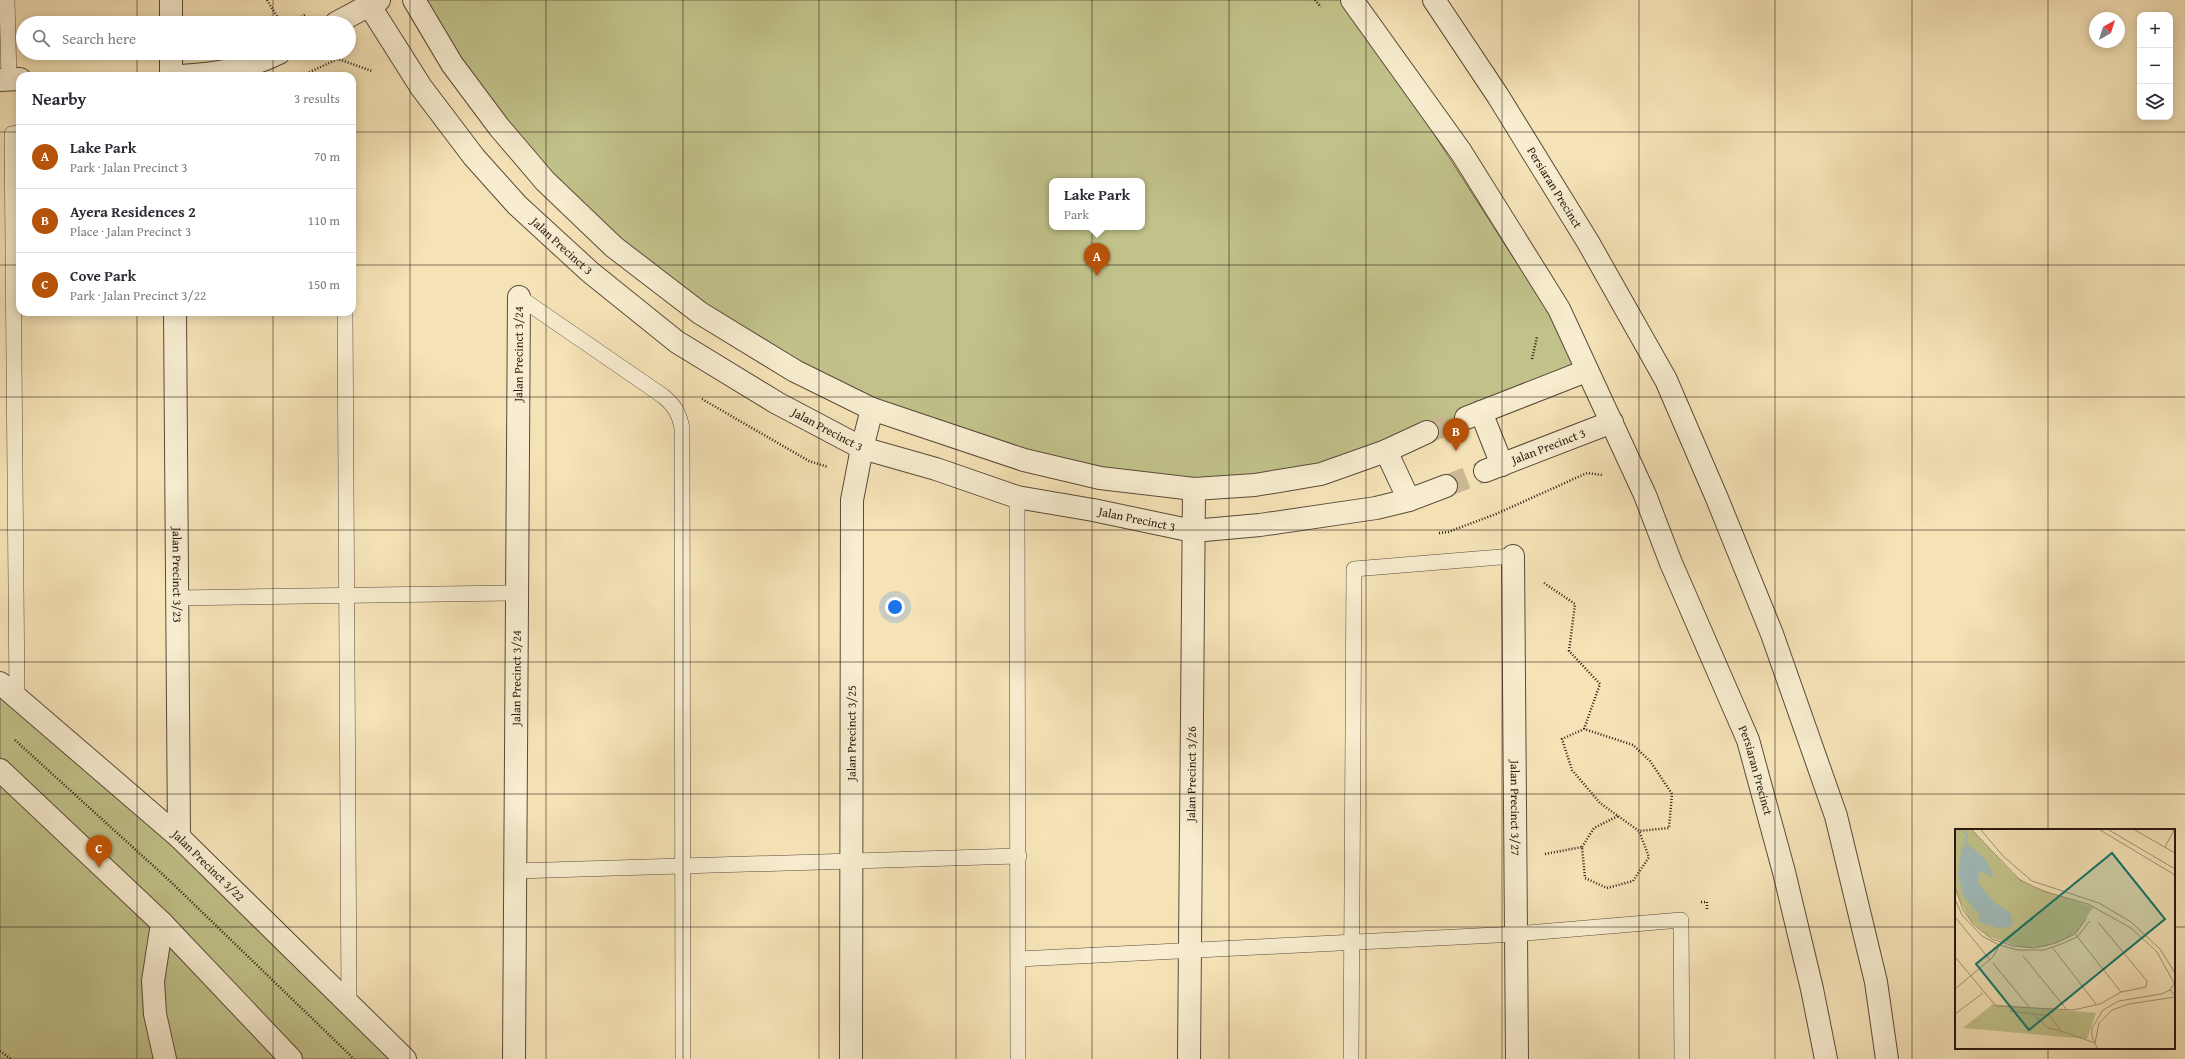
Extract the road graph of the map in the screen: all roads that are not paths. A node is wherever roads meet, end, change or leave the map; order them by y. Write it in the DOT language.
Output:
graph roads {
  1 [pos="7,0"];
  2 [pos="171,0"];
  3 [pos="414,0"];
  4 [pos="1352,0"];
  5 [pos="1434,0"];
  6 [pos="372,2"];
  7 [pos="171,16"];
  8 [pos="348,16"];
  9 [pos="171,60"];
  10 [pos="262,60"];
  11 [pos="171,72"];
  12 [pos="226,72"];
  13 [pos="10,79"];
  14 [pos="16,134"];
  15 [pos="519,297"];
  16 [pos="175,316"];
  17 [pos="345,316"];
  18 [pos="1586,371"];
  19 [pos="872,410"];
  20 [pos="1612,422"];
  21 [pos="1427,432"];
  22 [pos="862,448"];
  23 [pos="1386,451"];
  24 [pos="1446,486"];
  25 [pos="1194,489"];
  26 [pos="1017,497"];
  27 [pos="1409,500"];
  28 [pos="1193,531"];
  29 [pos="1513,556"];
  30 [pos="517,593"];
  31 [pos="347,595"];
  32 [pos="177,598"];
  33 [pos="0,683"];
  34 [pos="17,698"];
  35 [pos="0,770"];
  36 [pos="179,837"];
  37 [pos="1019,856"];
  38 [pos="852,860"];
  39 [pos="683,866"];
  40 [pos="515,871"];
  41 [pos="162,923"];
  42 [pos="1516,934"];
  43 [pos="1351,943"];
  44 [pos="1190,951"];
  45 [pos="1019,959"];
  46 [pos="349,1003"];
  47 [pos="165,1059"];
  48 [pos="291,1059"];
  49 [pos="405,1059"];
  50 [pos="514,1059"];
  51 [pos="683,1059"];
  52 [pos="851,1059"];
  53 [pos="1018,1059"];
  54 [pos="1188,1059"];
  55 [pos="1350,1059"];
  56 [pos="1517,1059"];
  57 [pos="1682,1059"];
  58 [pos="1826,1059"];
  59 [pos="1886,1059"];
  1 -- 13 [label="lane"];
  2 -- 7 [label="street"];
  3 -- 19 [label="street"];
  4 -- 18 [label="street, Persiaran Precinct"];
  5 -- 59 [label="street, Persiaran Precinct"];
  6 -- 8 [label="street"];
  6 -- 22 [label="street, Jalan Precinct 3"];
  9 -- 11 [label="street"];
  10 -- 12 [label="street"];
  14 -- 34 [label="lane"];
  15 -- 30 [label="street, Jalan Precinct 3/24"];
  15 -- 39 [label="lane"];
  16 -- 32 [label="street, Jalan Precinct 3/23"];
  17 -- 31 [label="lane"];
  18 -- 20 [label="street, Persiaran Precinct"];
  18 -- 20 [label="street, Jalan Precinct 3"];
  19 -- 22 [label="street, Jalan Precinct 3/25"];
  19 -- 25 [label="street"];
  20 -- 58 [label="street, Persiaran Precinct"];
  21 -- 23 [label="street"];
  22 -- 26 [label="street, Jalan Precinct 3"];
  22 -- 38 [label="street, Jalan Precinct 3/25"];
  23 -- 25 [label="street"];
  23 -- 27 [label="street"];
  24 -- 27 [label="street, Jalan Precinct 3"];
  25 -- 28 [label="street, Jalan Precinct 3/26"];
  26 -- 28 [label="street, Jalan Precinct 3"];
  26 -- 37 [label="lane"];
  27 -- 28 [label="street, Jalan Precinct 3"];
  28 -- 44 [label="street, Jalan Precinct 3/26"];
  29 -- 42 [label="street, Jalan Precinct 3/27"];
  29 -- 43 [label="lane"];
  30 -- 31 [label="lane"];
  30 -- 40 [label="street, Jalan Precinct 3/24"];
  31 -- 32 [label="lane"];
  31 -- 46 [label="lane"];
  32 -- 36 [label="street, Jalan Precinct 3/23"];
  33 -- 34 [label="street, Jalan Precinct 3/22"];
  34 -- 36 [label="street, Jalan Precinct 3/22"];
  35 -- 41 [label="street"];
  36 -- 46 [label="street, Jalan Precinct 3/22"];
  37 -- 38 [label="lane"];
  37 -- 45 [label="lane"];
  38 -- 39 [label="lane"];
  38 -- 52 [label="street, Jalan Precinct 3/25"];
  39 -- 40 [label="lane"];
  39 -- 51 [label="lane"];
  40 -- 50 [label="street, Jalan Precinct 3/24"];
  41 -- 47 [label="street"];
  41 -- 48 [label="street"];
  42 -- 43 [label="lane"];
  42 -- 56 [label="street, Jalan Precinct 3/27"];
  42 -- 57 [label="lane"];
  43 -- 44 [label="lane"];
  43 -- 55 [label="lane"];
  44 -- 45 [label="lane"];
  44 -- 54 [label="street, Jalan Precinct 3/26"];
  45 -- 53 [label="lane"];
  46 -- 49 [label="street, Jalan Precinct 3/22"];
}
